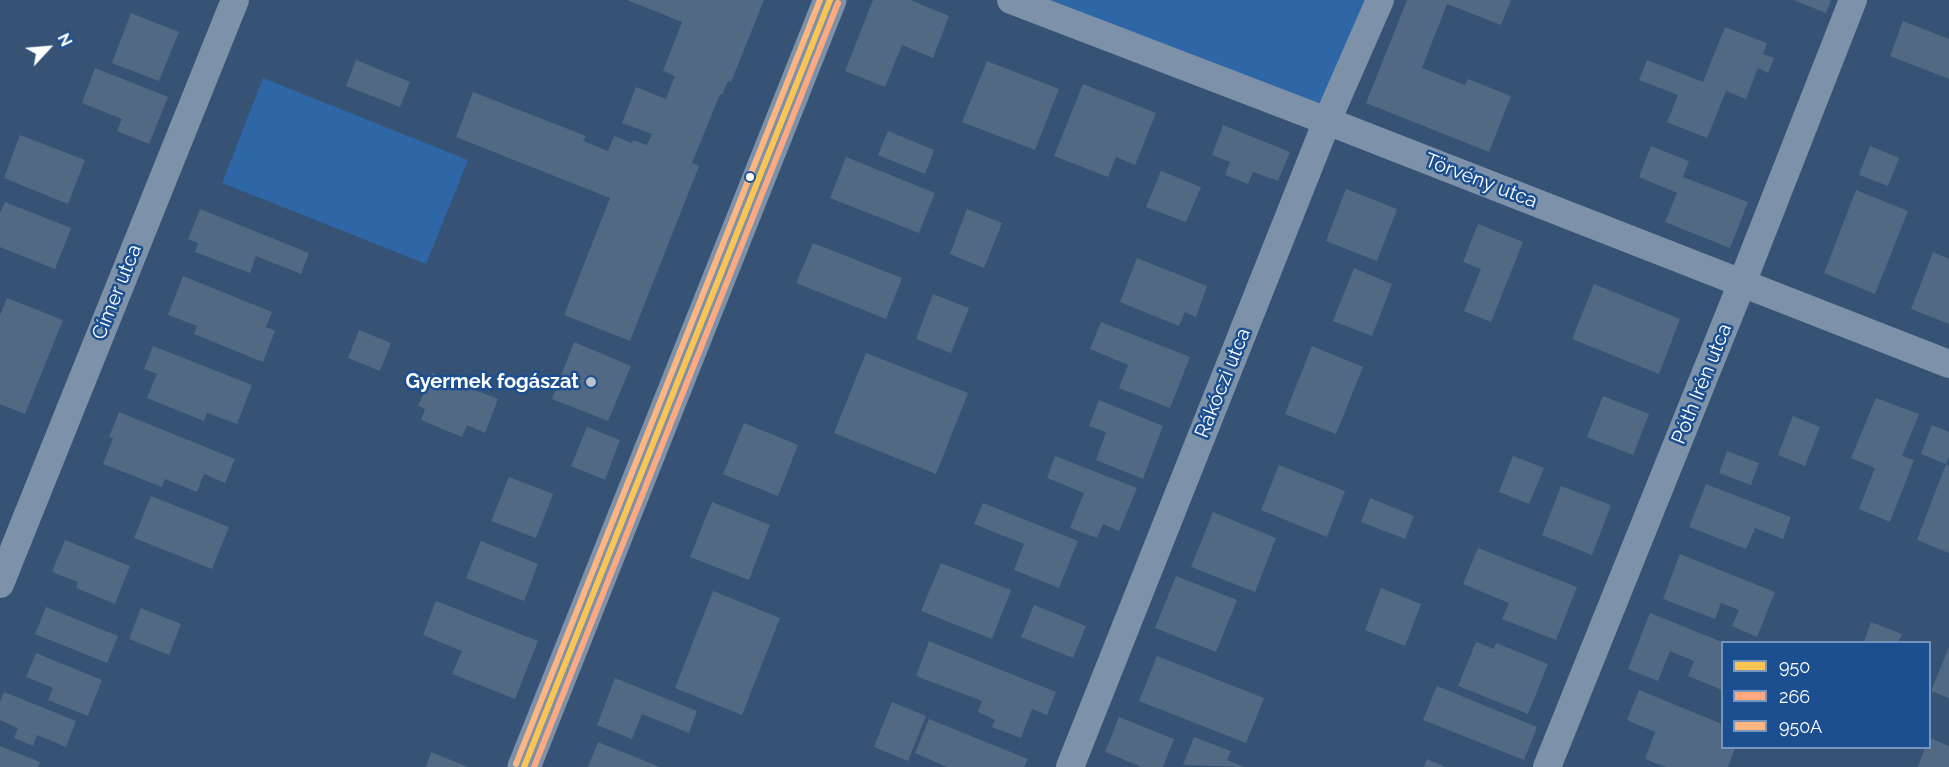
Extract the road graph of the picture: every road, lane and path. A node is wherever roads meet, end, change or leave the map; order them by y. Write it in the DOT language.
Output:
graph roads {
  1 [pos="235,0"];
  2 [pos="830,0"];
  3 [pos="1011,0"];
  4 [pos="1380,0"];
  5 [pos="1853,0"];
  6 [pos="1327,121"];
  7 [pos="1742,284"];
  8 [pos="1949,364"];
  9 [pos="0,584"];
  10 [pos="524,767"];
  11 [pos="1070,767"];
  12 [pos="1547,767"];
  1 -- 9 [label="street, Címer utca"];
  2 -- 10 [label="street"];
  3 -- 6 [label="street, Törvény utca"];
  4 -- 6 [label="street, Rákóczi utca"];
  5 -- 7 [label="street, Póth Irén utca"];
  6 -- 7 [label="street, Törvény utca"];
  6 -- 11 [label="street, Rákóczi utca"];
  7 -- 8 [label="street, Törvény utca"];
  7 -- 12 [label="street, Póth Irén utca"];
}
